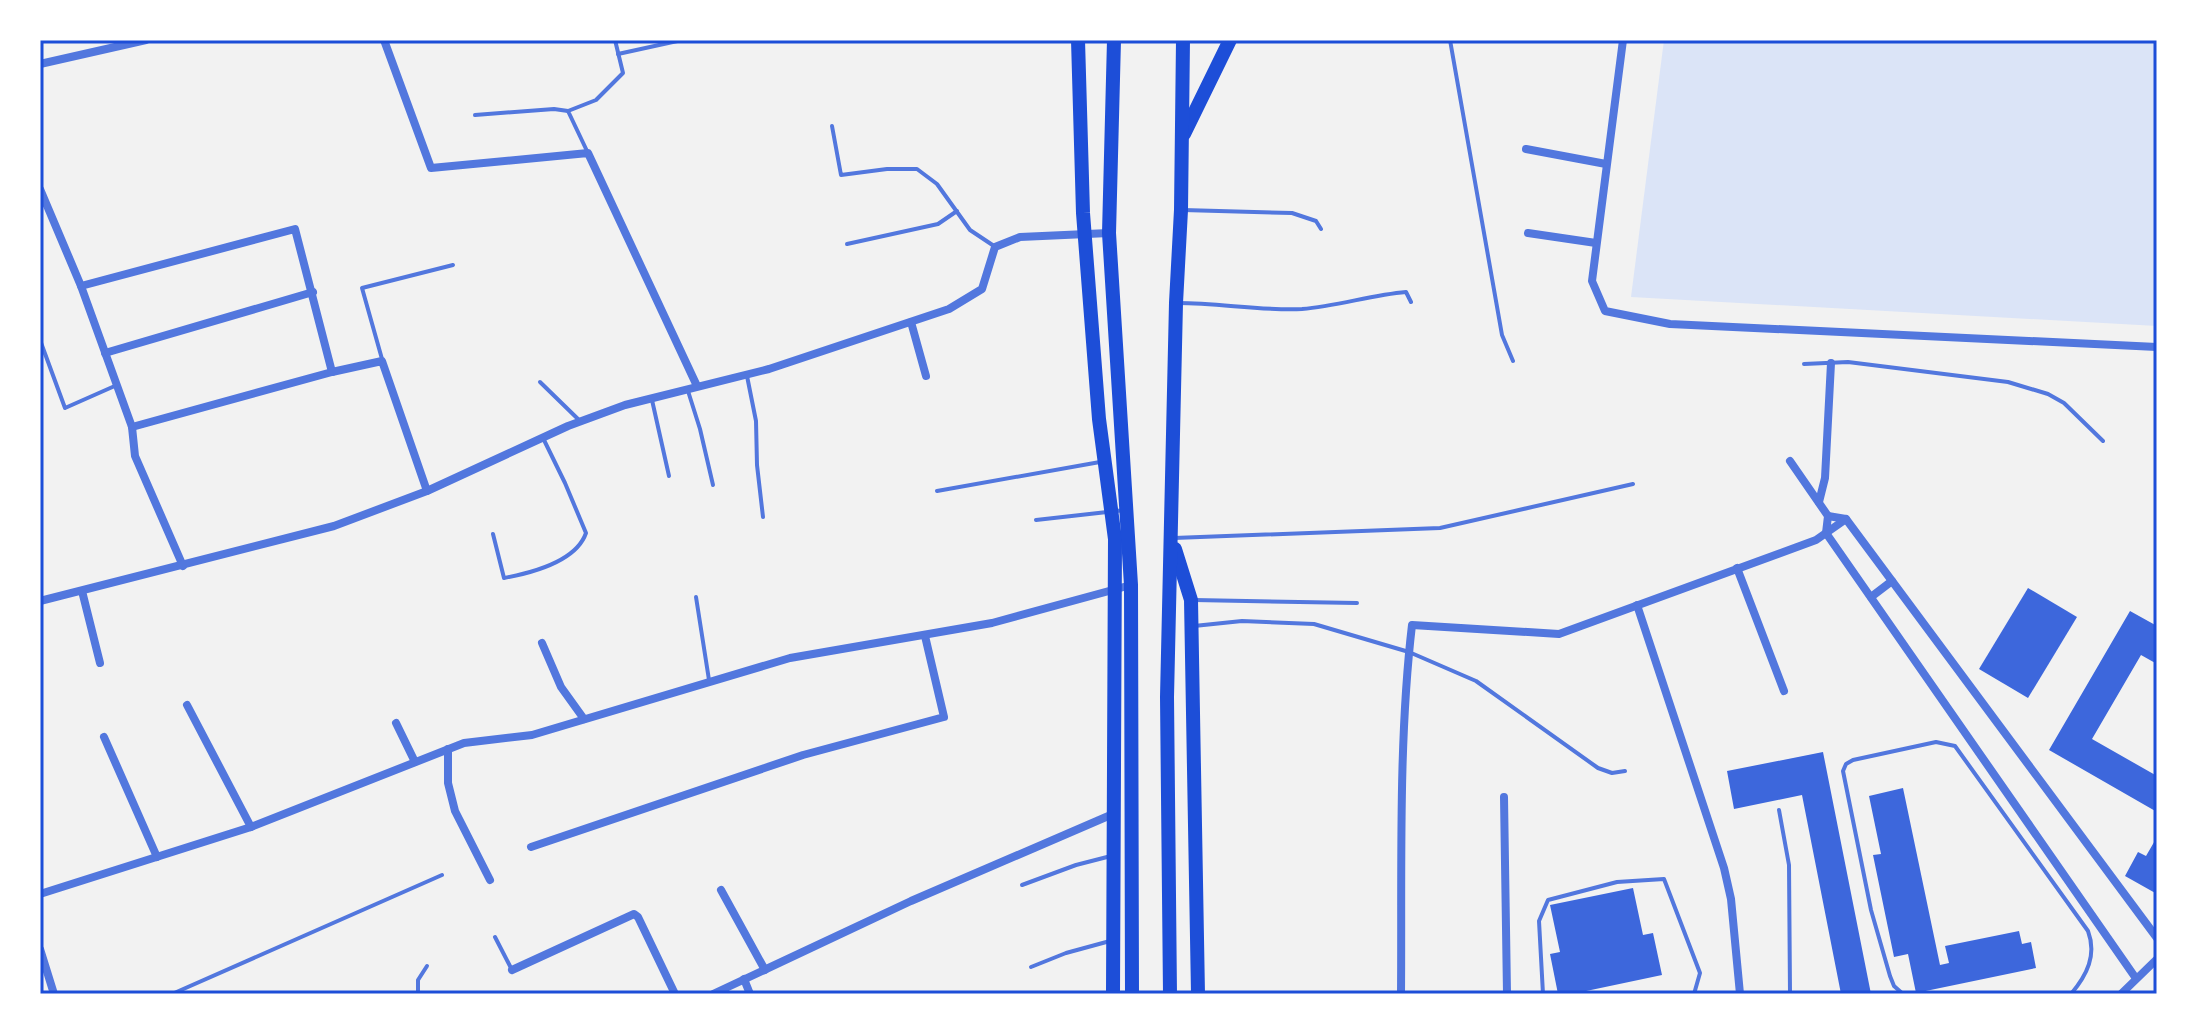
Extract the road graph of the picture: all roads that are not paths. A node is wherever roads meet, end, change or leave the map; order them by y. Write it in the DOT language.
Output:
graph roads {
  1 [pos="146,40"];
  2 [pos="384,40"];
  3 [pos="615,40"];
  4 [pos="682,40"];
  5 [pos="1078,40"];
  6 [pos="1114,40"];
  7 [pos="1183,40"];
  8 [pos="1230,40"];
  9 [pos="1450,40"];
  10 [pos="1623,40"];
  11 [pos="618,54"];
  12 [pos="40,64"];
  13 [pos="568,111"];
  14 [pos="475,115"];
  15 [pos="832,126"];
  16 [pos="1180,141"];
  17 [pos="1526,149"];
  18 [pos="588,153"];
  19 [pos="1606,164"];
  20 [pos="40,189"];
  21 [pos="1181,210"];
  22 [pos="957,211"];
  23 [pos="1321,229"];
  24 [pos="1109,233"];
  25 [pos="1528,233"];
  26 [pos="1085,236"];
  27 [pos="1596,243"];
  28 [pos="847,244"];
  29 [pos="995,247"];
  30 [pos="453,265"];
  31 [pos="81,286"];
  32 [pos="313,292"];
  33 [pos="1411,302"];
  34 [pos="1176,303"];
  35 [pos="911,322"];
  36 [pos="40,340"];
  37 [pos="2157,347"];
  38 [pos="105,353"];
  39 [pos="382,361"];
  40 [pos="1513,361"];
  41 [pos="1831,363"];
  42 [pos="1804,364"];
  43 [pos="332,372"];
  44 [pos="747,374"];
  45 [pos="926,376"];
  46 [pos="540,382"];
  47 [pos="117,385"];
  48 [pos="697,386"];
  49 [pos="687,388"];
  50 [pos="652,398"];
  51 [pos="580,422"];
  52 [pos="132,427"];
  53 [pos="543,438"];
  54 [pos="2103,441"];
  55 [pos="1123,459"];
  56 [pos="1105,461"];
  57 [pos="1790,461"];
  58 [pos="669,476"];
  59 [pos="1633,484"];
  60 [pos="713,485"];
  61 [pos="427,491"];
  62 [pos="937,491"];
  63 [pos="1819,502"];
  64 [pos="1119,511"];
  65 [pos="1828,516"];
  66 [pos="763,517"];
  67 [pos="1846,519"];
  68 [pos="1036,520"];
  69 [pos="1826,533"];
  70 [pos="493,534"];
  71 [pos="1171,538"];
  72 [pos="183,566"];
  73 [pos="1737,568"];
  74 [pos="1892,581"];
  75 [pos="1131,585"];
  76 [pos="1114,589"];
  77 [pos="82,591"];
  78 [pos="696,597"];
  79 [pos="1871,597"];
  80 [pos="1191,600"];
  81 [pos="40,601"];
  82 [pos="1357,603"];
  83 [pos="1637,605"];
  84 [pos="1191,626"];
  85 [pos="925,636"];
  86 [pos="542,643"];
  87 [pos="1408,655"];
  88 [pos="100,663"];
  89 [pos="710,682"];
  90 [pos="1784,691"];
  91 [pos="187,705"];
  92 [pos="584,719"];
  93 [pos="396,723"];
  94 [pos="104,737"];
  95 [pos="448,749"];
  96 [pos="415,762"];
  97 [pos="1625,771"];
  98 [pos="1504,797"];
  99 [pos="1779,810"];
  100 [pos="1113,814"];
  101 [pos="251,827"];
  102 [pos="531,847"];
  103 [pos="1112,855"];
  104 [pos="157,857"];
  105 [pos="442,875"];
  106 [pos="490,880"];
  107 [pos="1022,885"];
  108 [pos="721,890"];
  109 [pos="41,892"];
  110 [pos="495,937"];
  111 [pos="2157,938"];
  112 [pos="1112,940"];
  113 [pos="40,949"];
  114 [pos="2157,959"];
  115 [pos="427,966"];
  116 [pos="1031,967"];
  117 [pos="512,970"];
  118 [pos="765,970"];
  119 [pos="2135,977"];
  120 [pos="744,979"];
  121 [pos="54,994"];
  122 [pos="172,994"];
  123 [pos="418,994"];
  124 [pos="675,994"];
  125 [pos="713,994"];
  126 [pos="750,994"];
  127 [pos="1113,994"];
  128 [pos="1132,994"];
  129 [pos="1170,994"];
  130 [pos="1198,994"];
  131 [pos="1401,994"];
  132 [pos="1507,994"];
  133 [pos="1543,994"];
  134 [pos="1694,994"];
  135 [pos="1740,994"];
  136 [pos="1790,994"];
  137 [pos="1903,994"];
  138 [pos="2071,994"];
  139 [pos="2121,994"];
  1 -- 12 [label="street"];
  2 -- 18 [label="street"];
  3 -- 11 [label="lane"];
  4 -- 11 [label="lane"];
  5 -- 26 [label="highway"];
  6 -- 24 [label="highway"];
  7 -- 16 [label="highway"];
  8 -- 16 [label="highway"];
  9 -- 40 [label="lane"];
  10 -- 19 [label="street"];
  11 -- 13 [label="lane"];
  13 -- 14 [label="lane"];
  13 -- 18 [label="lane"];
  15 -- 22 [label="lane"];
  16 -- 21 [label="highway"];
  17 -- 19 [label="street"];
  18 -- 48 [label="street"];
  19 -- 27 [label="street"];
  20 -- 31 [label="street"];
  21 -- 23 [label="lane"];
  21 -- 34 [label="highway"];
  22 -- 28 [label="lane"];
  22 -- 29 [label="lane"];
  24 -- 26 [label="street"];
  24 -- 55 [label="highway"];
  25 -- 27 [label="street"];
  26 -- 29 [label="street"];
  26 -- 56 [label="highway"];
  27 -- 37 [label="street"];
  29 -- 35 [label="street"];
  30 -- 39 [label="lane"];
  31 -- 32 [label="street"];
  31 -- 38 [label="street"];
  32 -- 38 [label="street"];
  32 -- 43 [label="street"];
  33 -- 34 [label="lane"];
  34 -- 71 [label="highway"];
  35 -- 44 [label="street"];
  35 -- 45 [label="street"];
  36 -- 47 [label="lane"];
  38 -- 47 [label="street"];
  39 -- 43 [label="street"];
  39 -- 61 [label="street"];
  41 -- 42 [label="lane"];
  41 -- 54 [label="lane"];
  41 -- 63 [label="street"];
  43 -- 52 [label="street"];
  44 -- 48 [label="street"];
  44 -- 66 [label="lane"];
  46 -- 51 [label="lane"];
  47 -- 52 [label="street"];
  48 -- 49 [label="street"];
  49 -- 50 [label="street"];
  49 -- 60 [label="lane"];
  50 -- 51 [label="street"];
  50 -- 58 [label="lane"];
  51 -- 53 [label="street"];
  52 -- 72 [label="street"];
  53 -- 61 [label="street"];
  53 -- 70 [label="lane"];
  55 -- 56 [label="lane"];
  55 -- 64 [label="highway"];
  56 -- 62 [label="lane"];
  56 -- 64 [label="highway"];
  57 -- 63 [label="street"];
  59 -- 71 [label="lane"];
  61 -- 72 [label="street"];
  63 -- 65 [label="street"];
  64 -- 68 [label="lane"];
  64 -- 75 [label="highway"];
  64 -- 76 [label="highway"];
  65 -- 67 [label="street"];
  65 -- 69 [label="street"];
  67 -- 69 [label="street"];
  67 -- 74 [label="street"];
  69 -- 73 [label="street"];
  69 -- 79 [label="street"];
  71 -- 80 [label="highway"];
  71 -- 129 [label="highway"];
  72 -- 77 [label="street"];
  73 -- 83 [label="street"];
  73 -- 90 [label="street"];
  74 -- 79 [label="street"];
  74 -- 111 [label="street"];
  75 -- 76 [label="street"];
  75 -- 128 [label="highway"];
  76 -- 85 [label="street"];
  76 -- 100 [label="highway"];
  77 -- 81 [label="street"];
  77 -- 88 [label="street"];
  78 -- 89 [label="lane"];
  79 -- 119 [label="street"];
  80 -- 82 [label="lane"];
  80 -- 84 [label="highway"];
  83 -- 87 [label="street"];
  83 -- 135 [label="street"];
  84 -- 87 [label="lane"];
  84 -- 130 [label="highway"];
  85 -- 89 [label="street"];
  85 -- 102 [label="street"];
  86 -- 92 [label="street"];
  87 -- 97 [label="lane"];
  87 -- 131 [label="street"];
  89 -- 92 [label="street"];
  91 -- 101 [label="street"];
  92 -- 95 [label="street"];
  93 -- 96 [label="street"];
  94 -- 104 [label="street"];
  95 -- 96 [label="street"];
  95 -- 106 [label="street"];
  96 -- 101 [label="street"];
  98 -- 132 [label="street"];
  99 -- 136 [label="lane"];
  100 -- 103 [label="highway"];
  100 -- 118 [label="street"];
  101 -- 104 [label="street"];
  103 -- 107 [label="lane"];
  103 -- 112 [label="highway"];
  104 -- 109 [label="street"];
  105 -- 122 [label="lane"];
  108 -- 118 [label="street"];
  110 -- 117 [label="lane"];
  112 -- 116 [label="lane"];
  112 -- 127 [label="highway"];
  113 -- 121 [label="street"];
  114 -- 119 [label="street"];
  115 -- 123 [label="lane"];
  117 -- 124 [label="street"];
  118 -- 120 [label="street"];
  119 -- 139 [label="street"];
  120 -- 125 [label="street"];
  120 -- 126 [label="street"];
  133 -- 134 [label="lane"];
  137 -- 138 [label="lane"];
}
